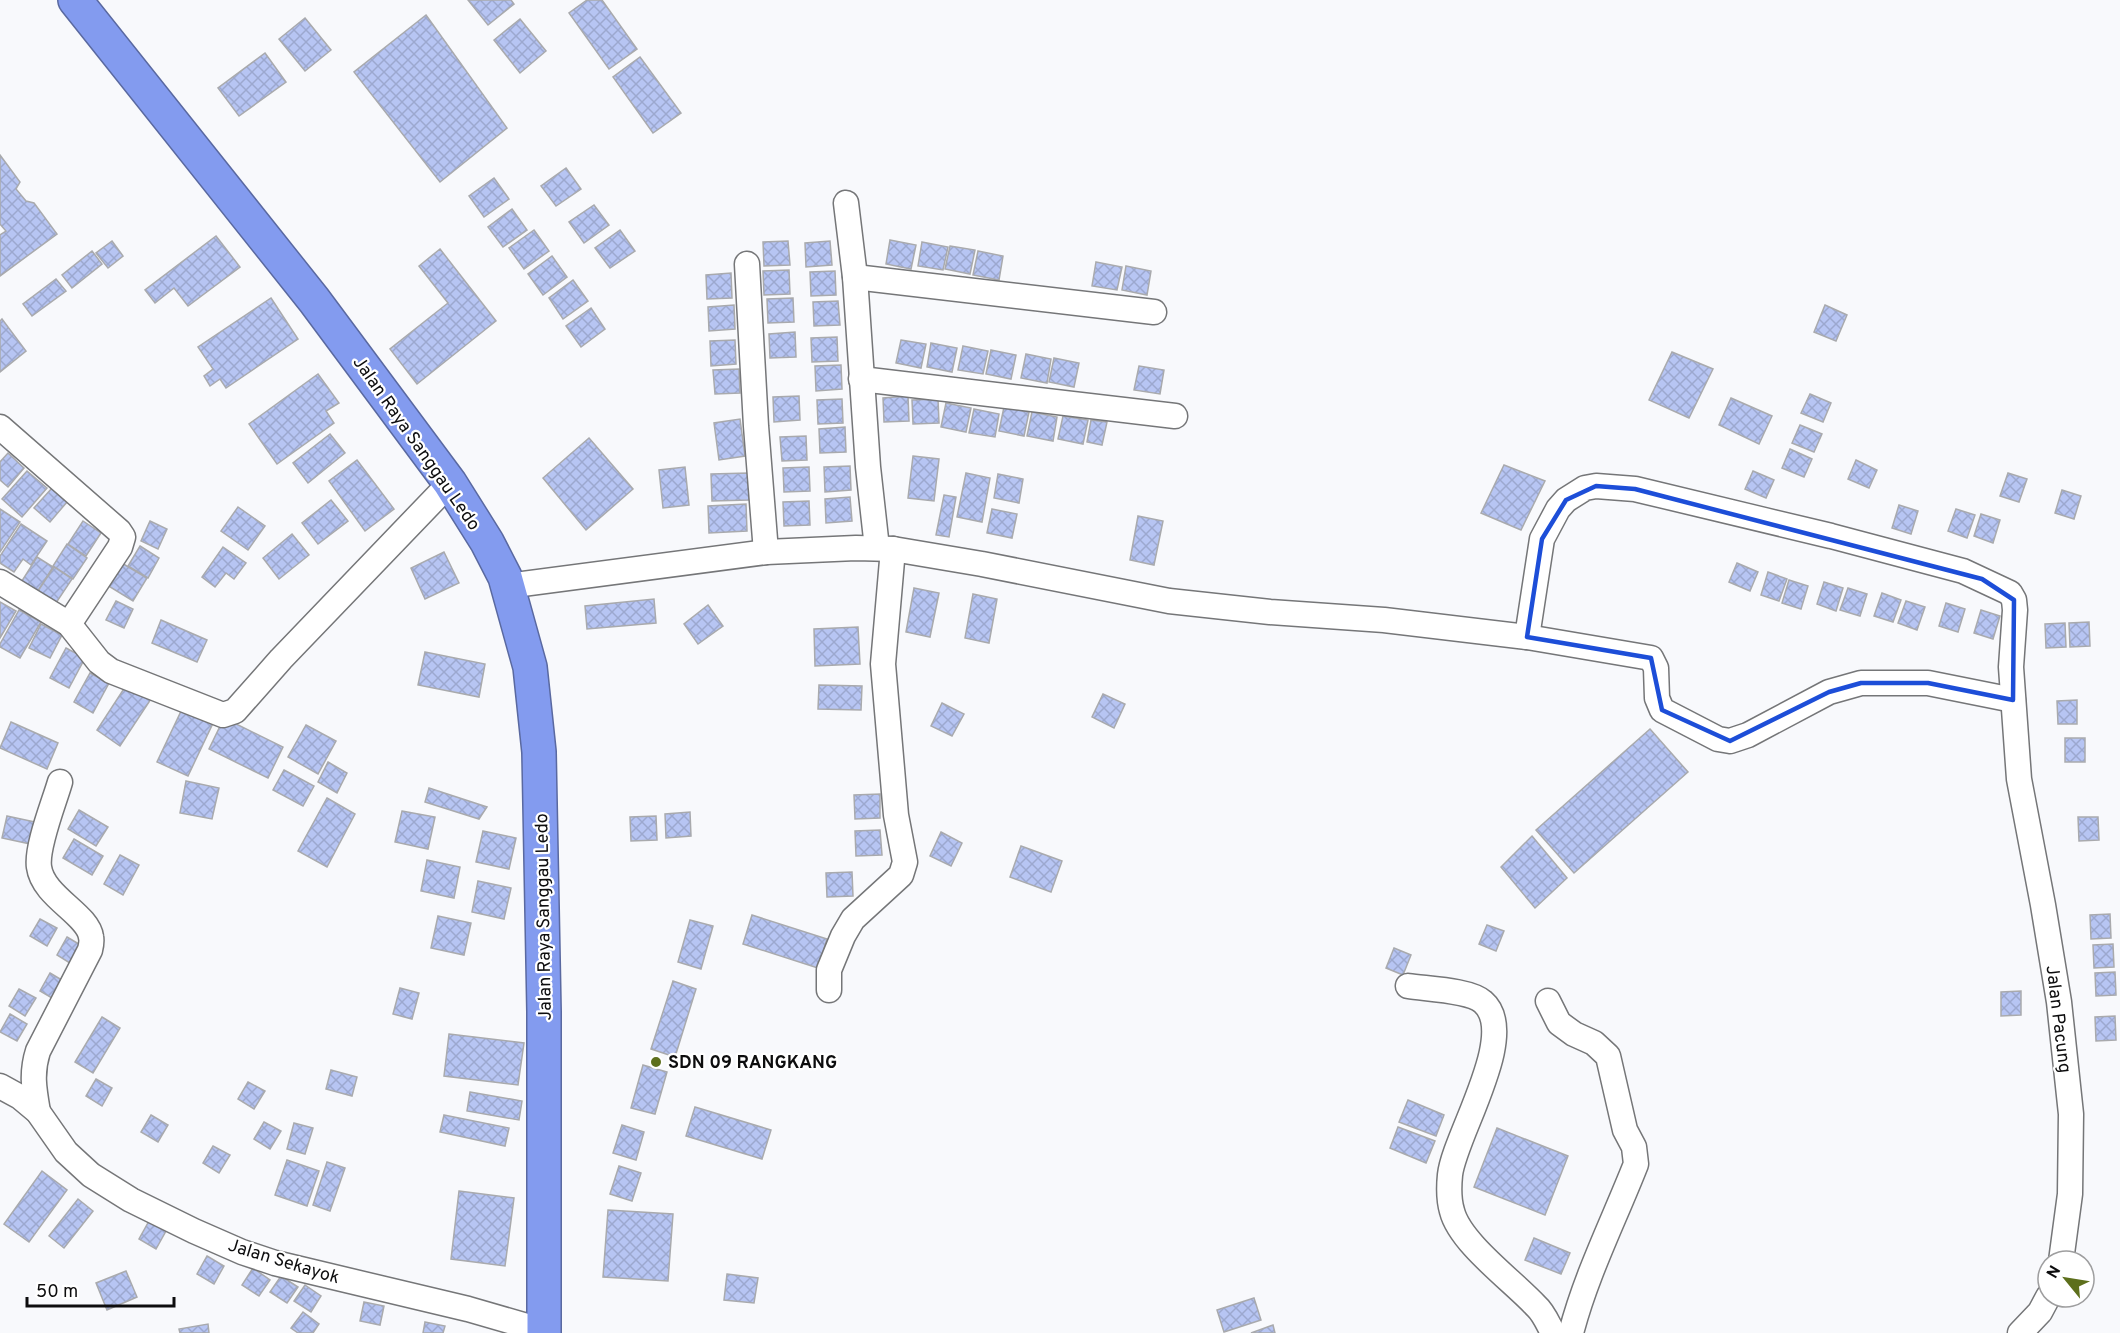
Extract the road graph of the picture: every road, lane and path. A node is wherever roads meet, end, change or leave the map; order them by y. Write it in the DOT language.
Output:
graph roads {
  1 [pos="75,0"];
  2 [pos="846,203"];
  3 [pos="747,264"];
  4 [pos="855,277"];
  5 [pos="1154,312"];
  6 [pos="861,379"];
  7 [pos="1175,416"];
  8 [pos="0,428"];
  9 [pos="450,483"];
  10 [pos="885,549"];
  11 [pos="766,552"];
  12 [pos="0,582"];
  13 [pos="507,586"];
  14 [pos="69,624"];
  15 [pos="1527,637"];
  16 [pos="2013,700"];
  17 [pos="60,782"];
  18 [pos="1408,986"];
  19 [pos="829,990"];
  20 [pos="1548,1001"];
  21 [pos="0,1086"];
  22 [pos="38,1112"];
  23 [pos="2063,1249"];
  24 [pos="2042,1309"];
  25 [pos="544,1332"];
  26 [pos="1553,1333"];
  27 [pos="1571,1333"];
  28 [pos="2020,1333"];
  1 -- 9 [label="highway, Jalan Raya Sanggau Ledo"];
  2 -- 4 [label="street"];
  3 -- 11 [label="street"];
  4 -- 5 [label="street"];
  4 -- 6 [label="street"];
  6 -- 7 [label="street"];
  6 -- 10 [label="street"];
  8 -- 14 [label="street"];
  9 -- 13 [label="highway, Jalan Raya Sanggau Ledo"];
  9 -- 14 [label="street"];
  10 -- 11 [label="street"];
  10 -- 15 [label="street"];
  10 -- 19 [label="street"];
  11 -- 13 [label="street"];
  12 -- 14 [label="street"];
  13 -- 25 [label="highway, Jalan Raya Sanggau Ledo"];
  15 -- 16 [label="street"];
  15 -- 16 [label="street, Jalan Pacung"];
  16 -- 23 [label="street, Jalan Pacung"];
  17 -- 22 [label="street"];
  18 -- 26 [label="street"];
  20 -- 27 [label="street"];
  21 -- 22 [label="street, Jalan Sekayok"];
  22 -- 25 [label="street, Jalan Sekayok"];
  24 -- 28 [label="street"];
}
